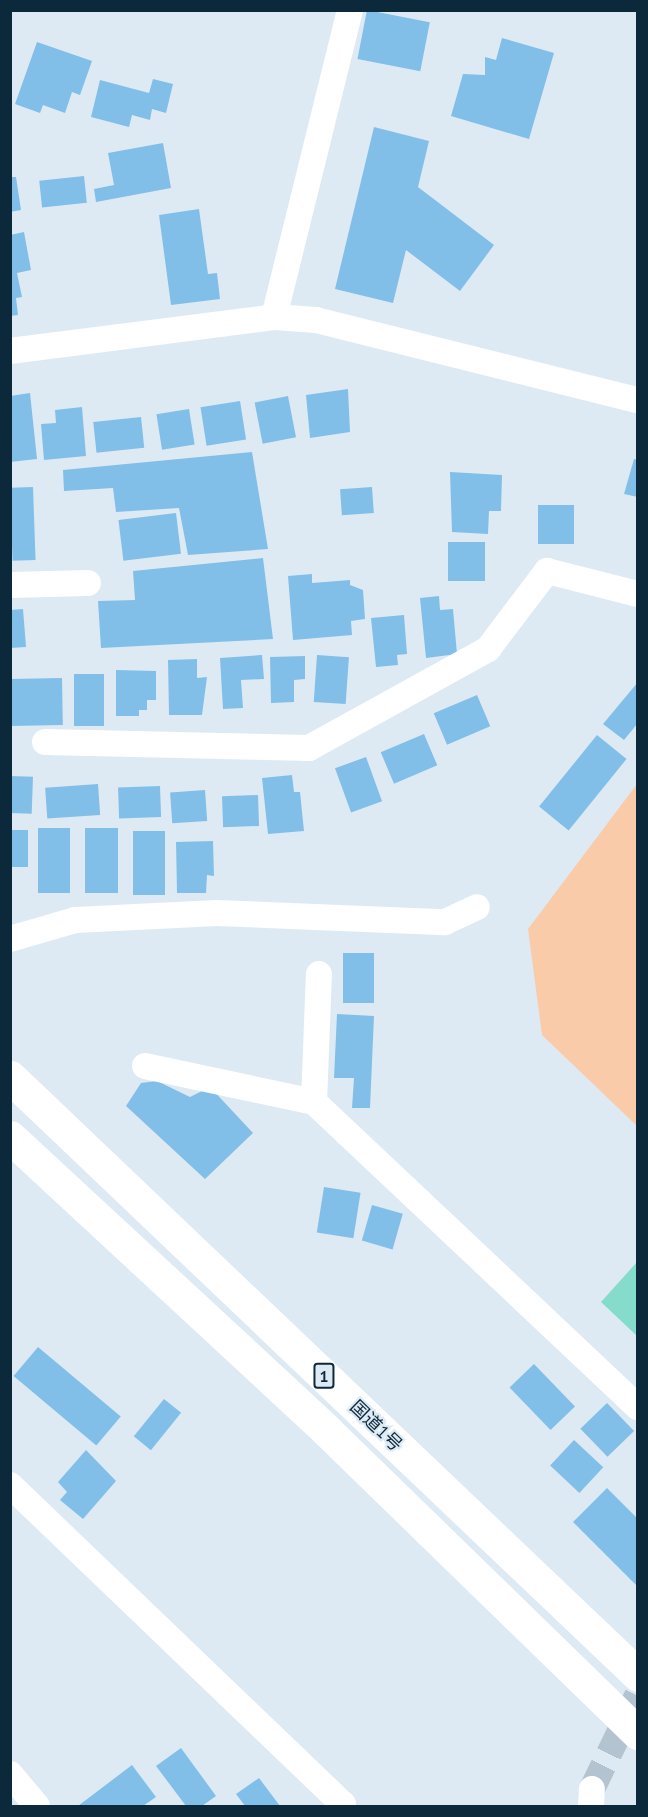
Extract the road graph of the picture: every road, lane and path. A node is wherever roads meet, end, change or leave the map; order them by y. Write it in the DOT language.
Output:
graph roads {
  1 [pos="350,10"];
  2 [pos="274,317"];
  3 [pos="10,351"];
  4 [pos="638,400"];
  5 [pos="88,583"];
  6 [pos="10,585"];
  7 [pos="638,594"];
  8 [pos="45,742"];
  9 [pos="477,907"];
  10 [pos="10,939"];
  11 [pos="319,974"];
  12 [pos="145,1066"];
  13 [pos="10,1077"];
  14 [pos="314,1102"];
  15 [pos="10,1137"];
  16 [pos="638,1407"];
  17 [pos="10,1485"];
  18 [pos="638,1675"];
  19 [pos="638,1733"];
  20 [pos="10,1773"];
  21 [pos="37,1806"];
  22 [pos="339,1806"];
  1 -- 2 [label="street"];
  2 -- 3 [label="street"];
  2 -- 4 [label="street"];
  5 -- 6 [label="street"];
  7 -- 8 [label="street"];
  9 -- 10 [label="street"];
  11 -- 14 [label="street"];
  12 -- 14 [label="street"];
  13 -- 18 [label="highway, 国道1号 / 1"];
  14 -- 16 [label="street"];
  15 -- 19 [label="highway, 国道1号 / 1"];
  17 -- 22 [label="street"];
  20 -- 21 [label="street"];
}
